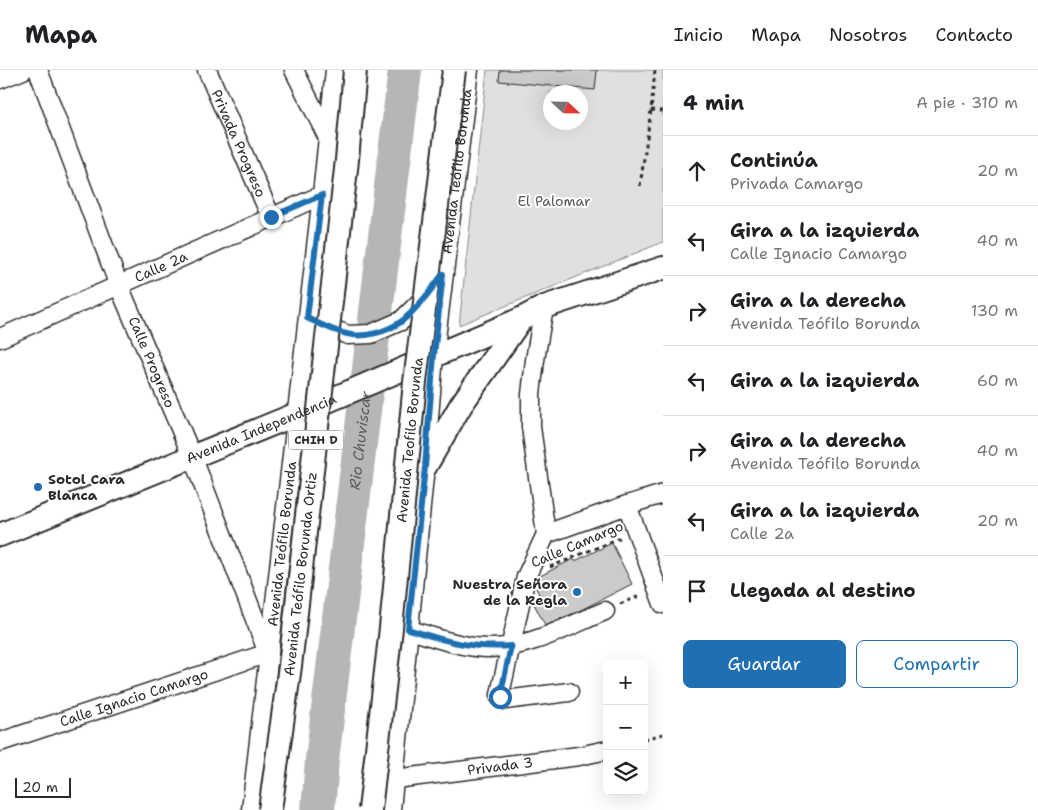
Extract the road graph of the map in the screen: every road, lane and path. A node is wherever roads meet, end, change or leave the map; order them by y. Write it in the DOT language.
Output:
graph roads {
  1 [pos="23,70"];
  2 [pos="38,70"];
  3 [pos="207,70"];
  4 [pos="294,70"];
  5 [pos="335,70"];
  6 [pos="355,70"];
  7 [pos="454,70"];
  8 [pos="469,70"];
  9 [pos="655,70"];
  10 [pos="0,79"];
  11 [pos="651,110"];
  12 [pos="663,111"];
  13 [pos="328,138"];
  14 [pos="640,186"];
  15 [pos="322,195"];
  16 [pos="271,217"];
  17 [pos="663,268"];
  18 [pos="443,274"];
  19 [pos="119,286"];
  20 [pos="544,307"];
  21 [pos="307,318"];
  22 [pos="521,319"];
  23 [pos="0,338"];
  24 [pos="434,355"];
  25 [pos="297,414"];
  26 [pos="192,456"];
  27 [pos="425,467"];
  28 [pos="663,494"];
  29 [pos="627,505"];
  30 [pos="636,531"];
  31 [pos="546,534"];
  32 [pos="0,535"];
  33 [pos="526,577"];
  34 [pos="660,596"];
  35 [pos="605,611"];
  36 [pos="408,629"];
  37 [pos="511,646"];
  38 [pos="268,653"];
  39 [pos="568,692"];
  40 [pos="663,734"];
  41 [pos="648,739"];
  42 [pos="0,742"];
  43 [pos="603,751"];
  44 [pos="394,779"];
  45 [pos="251,810"];
  46 [pos="270,810"];
  47 [pos="370,810"];
  48 [pos="391,810"];
  1 -- 10 [label="street"];
  2 -- 19 [label="street, Calle Progreso"];
  3 -- 16 [label="street, Privada Progreso"];
  4 -- 13 [label="street"];
  5 -- 13 [label="street, Avenida Teófilo Borunda"];
  6 -- 46 [label="main road, Avenida Teófilo Borunda Ortiz / CHIH D, bridge"];
  7 -- 47 [label="main road, Avenida Teofilo Borunda, bridge"];
  8 -- 18 [label="street, Avenida Teófilo Borunda"];
  9 -- 11 [label="path"];
  11 -- 12 [label="path"];
  11 -- 14 [label="path"];
  13 -- 15 [label="street, Avenida Teófilo Borunda"];
  15 -- 16 [label="street, Calle 2a"];
  15 -- 21 [label="street, Avenida Teófilo Borunda"];
  16 -- 19 [label="street, Calle 2a"];
  17 -- 20 [label="main road, Avenida Independencia"];
  18 -- 21 [label="street"];
  18 -- 24 [label="street, Avenida Teófilo Borunda"];
  19 -- 23 [label="street, Calle 2a"];
  19 -- 26 [label="street, Calle Progreso"];
  20 -- 22 [label="main road, Avenida Independencia"];
  20 -- 31 [label="street"];
  21 -- 25 [label="street, Avenida Teófilo Borunda"];
  22 -- 24 [label="main road, Avenida Independencia"];
  22 -- 27 [label="main road"];
  24 -- 25 [label="main road, Avenida Independencia"];
  24 -- 27 [label="street, Avenida Teófilo Borunda"];
  25 -- 26 [label="main road, Avenida Independencia"];
  25 -- 38 [label="street, Avenida Teófilo Borunda"];
  26 -- 32 [label="main road, Avenida Independencia"];
  26 -- 38 [label="street, Calle Progreso"];
  27 -- 36 [label="street, Avenida Teófilo Borunda"];
  28 -- 29 [label="street"];
  29 -- 30 [label="street"];
  29 -- 31 [label="street"];
  30 -- 33 [label="path, Calle Camargo"];
  30 -- 34 [label="street"];
  31 -- 33 [label="street"];
  33 -- 37 [label="street"];
  34 -- 35 [label="path"];
  35 -- 37 [label="street"];
  36 -- 37 [label="street"];
  36 -- 44 [label="street, Avenida Teófilo Borunda"];
  37 -- 39 [label="street"];
  38 -- 42 [label="street, Calle Ignacio Camargo"];
  38 -- 45 [label="street, Avenida Teófilo Borunda"];
  40 -- 41 [label="path"];
  43 -- 44 [label="street, Privada 3"];
  44 -- 48 [label="street, Avenida Teófilo Borunda"];
}
